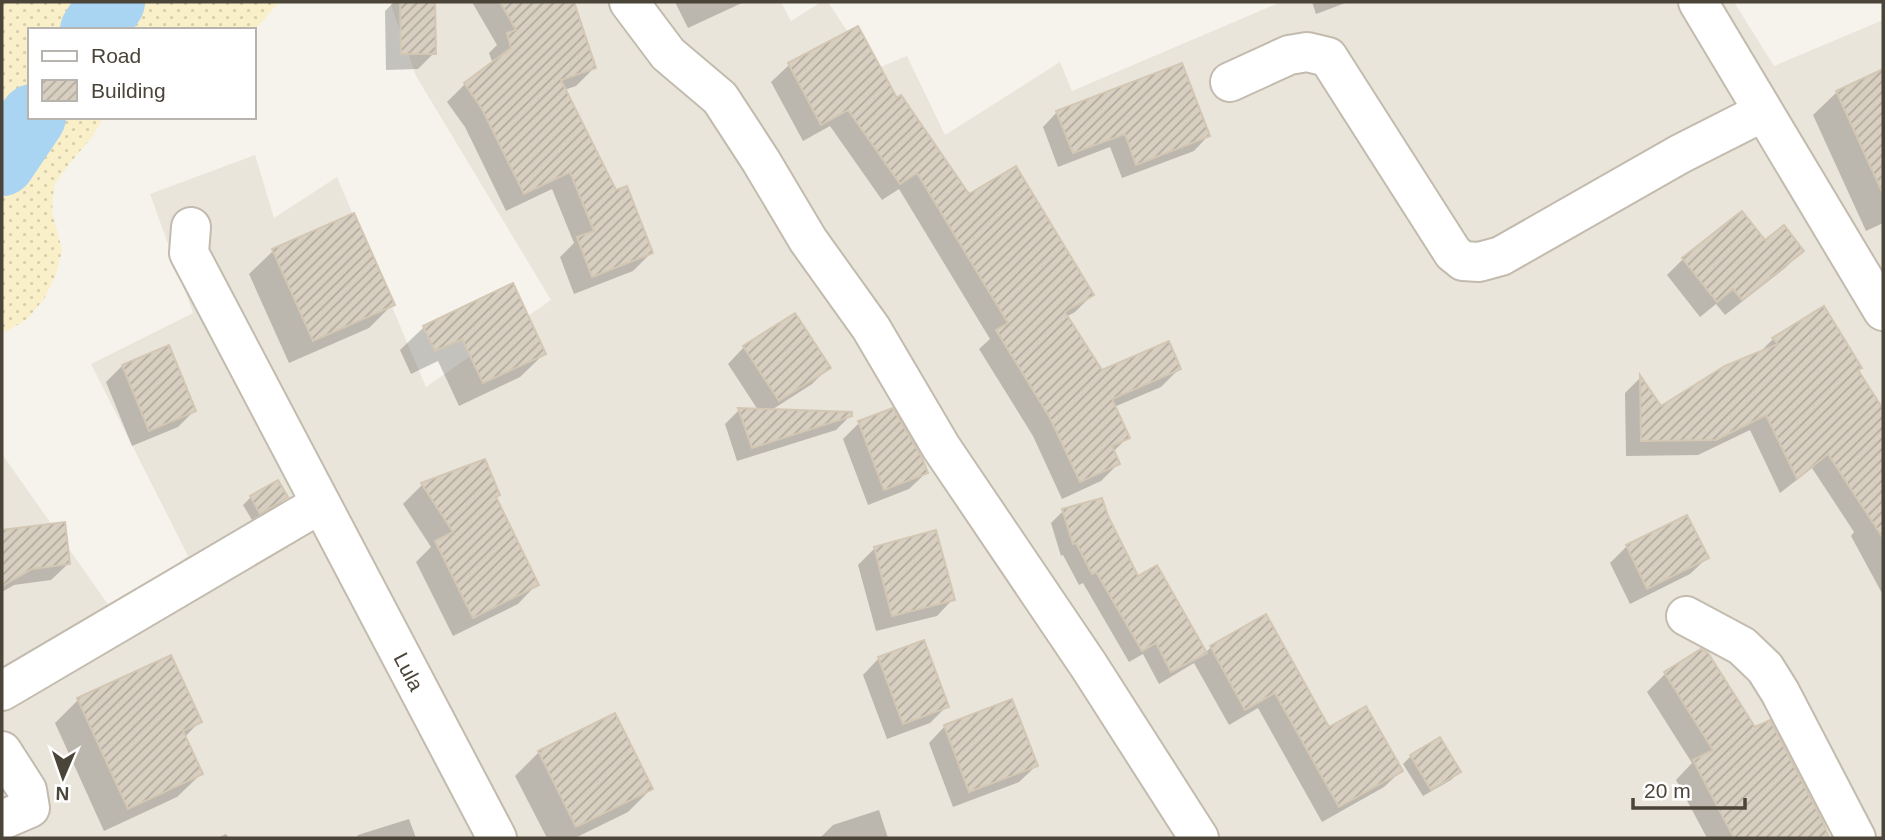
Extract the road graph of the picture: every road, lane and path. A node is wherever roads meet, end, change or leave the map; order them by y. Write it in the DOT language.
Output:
graph roads {
  1 [pos="629,2"];
  2 [pos="1698,2"];
  3 [pos="1230,82"];
  4 [pos="1763,112"];
  5 [pos="191,227"];
  6 [pos="1880,301"];
  7 [pos="320,504"];
  8 [pos="1686,616"];
  9 [pos="2,691"];
  10 [pos="2,751"];
  11 [pos="2,820"];
  12 [pos="497,838"];
  13 [pos="1199,838"];
  14 [pos="1856,838"];
  1 -- 13 [label="street"];
  2 -- 4 [label="street"];
  3 -- 4 [label="street"];
  4 -- 6 [label="street"];
  5 -- 7 [label="street, Lula"];
  7 -- 9 [label="street"];
  7 -- 12 [label="street, Lula"];
  8 -- 14 [label="street"];
  10 -- 11 [label="street"];
}
